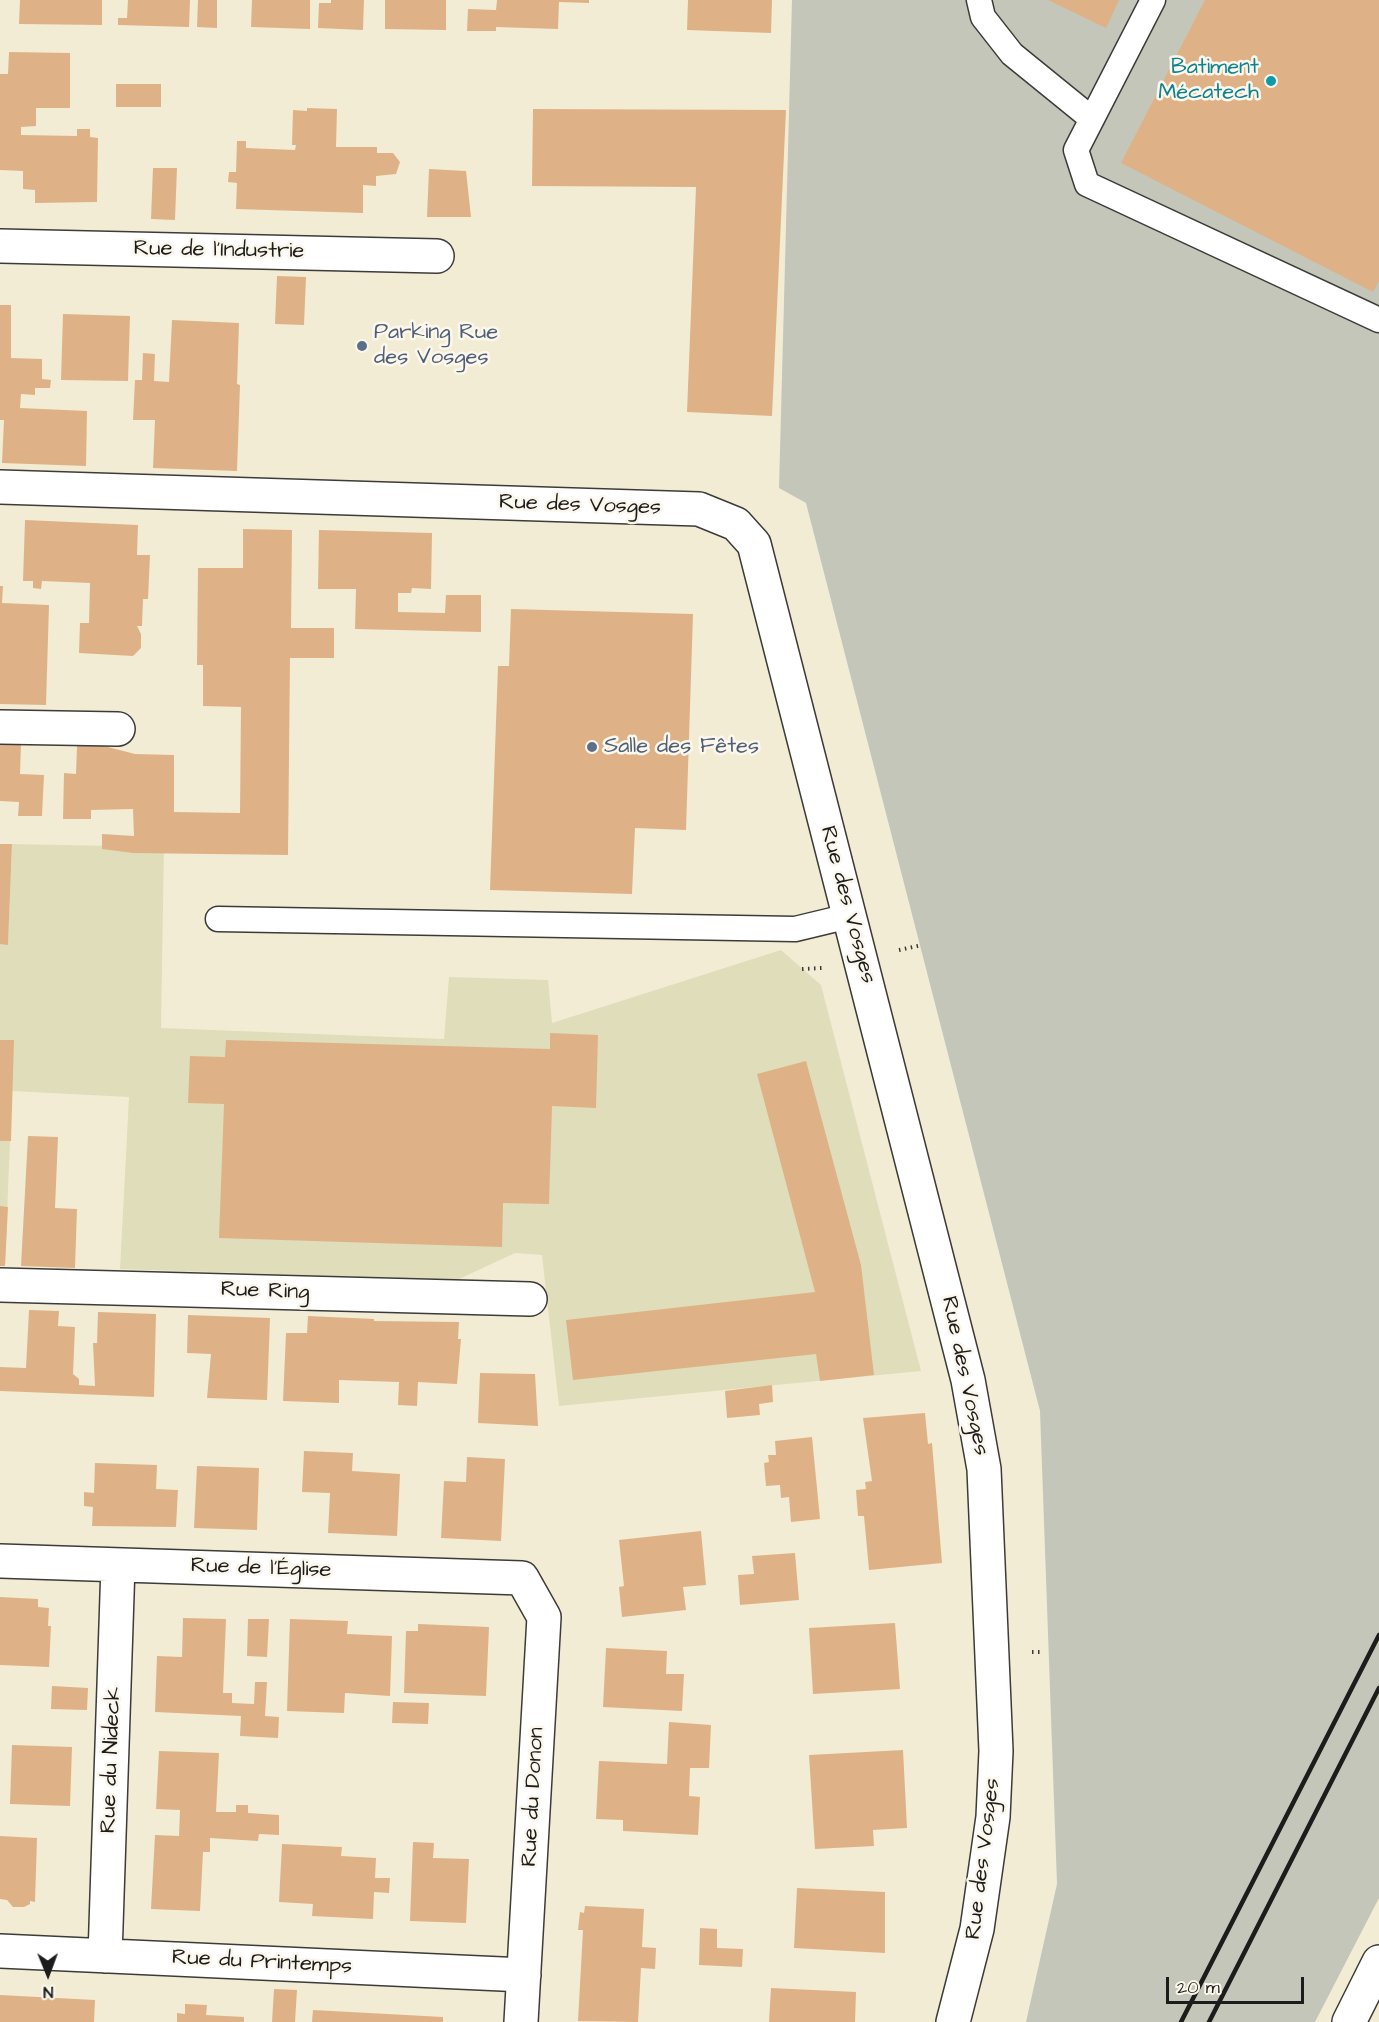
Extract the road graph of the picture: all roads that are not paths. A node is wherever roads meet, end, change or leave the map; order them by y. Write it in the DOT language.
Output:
graph roads {
  1 [pos="979,0"];
  2 [pos="1154,0"];
  3 [pos="1092,119"];
  4 [pos="0,246"];
  5 [pos="437,256"];
  6 [pos="1379,320"];
  7 [pos="0,487"];
  8 [pos="0,727"];
  9 [pos="118,729"];
  10 [pos="849,916"];
  11 [pos="218,920"];
  12 [pos="0,1285"];
  13 [pos="530,1299"];
  14 [pos="0,1561"];
  15 [pos="118,1565"];
  16 [pos="522,1578"];
  17 [pos="0,1951"];
  18 [pos="105,1956"];
  19 [pos="1379,1962"];
  20 [pos="524,1975"];
  21 [pos="521,2022"];
  22 [pos="953,2022"];
  23 [pos="1349,2022"];
  1 -- 3 [label="lane"];
  2 -- 3 [label="lane"];
  3 -- 6 [label="lane"];
  4 -- 5 [label="street, Rue de l'Industrie"];
  7 -- 10 [label="street, Rue des Vosges"];
  8 -- 9 [label="street"];
  10 -- 11 [label="lane"];
  10 -- 22 [label="street, Rue des Vosges"];
  12 -- 13 [label="street, Rue Ring"];
  14 -- 15 [label="street, Rue de l'Église"];
  15 -- 16 [label="street, Rue de l'Église"];
  15 -- 18 [label="street, Rue du Nideck"];
  16 -- 20 [label="street, Rue du Donon"];
  17 -- 18 [label="street, Rue du Printemps"];
  18 -- 20 [label="street, Rue du Printemps"];
  19 -- 23 [label="street"];
  20 -- 21 [label="street, Rue du Donon"];
}
